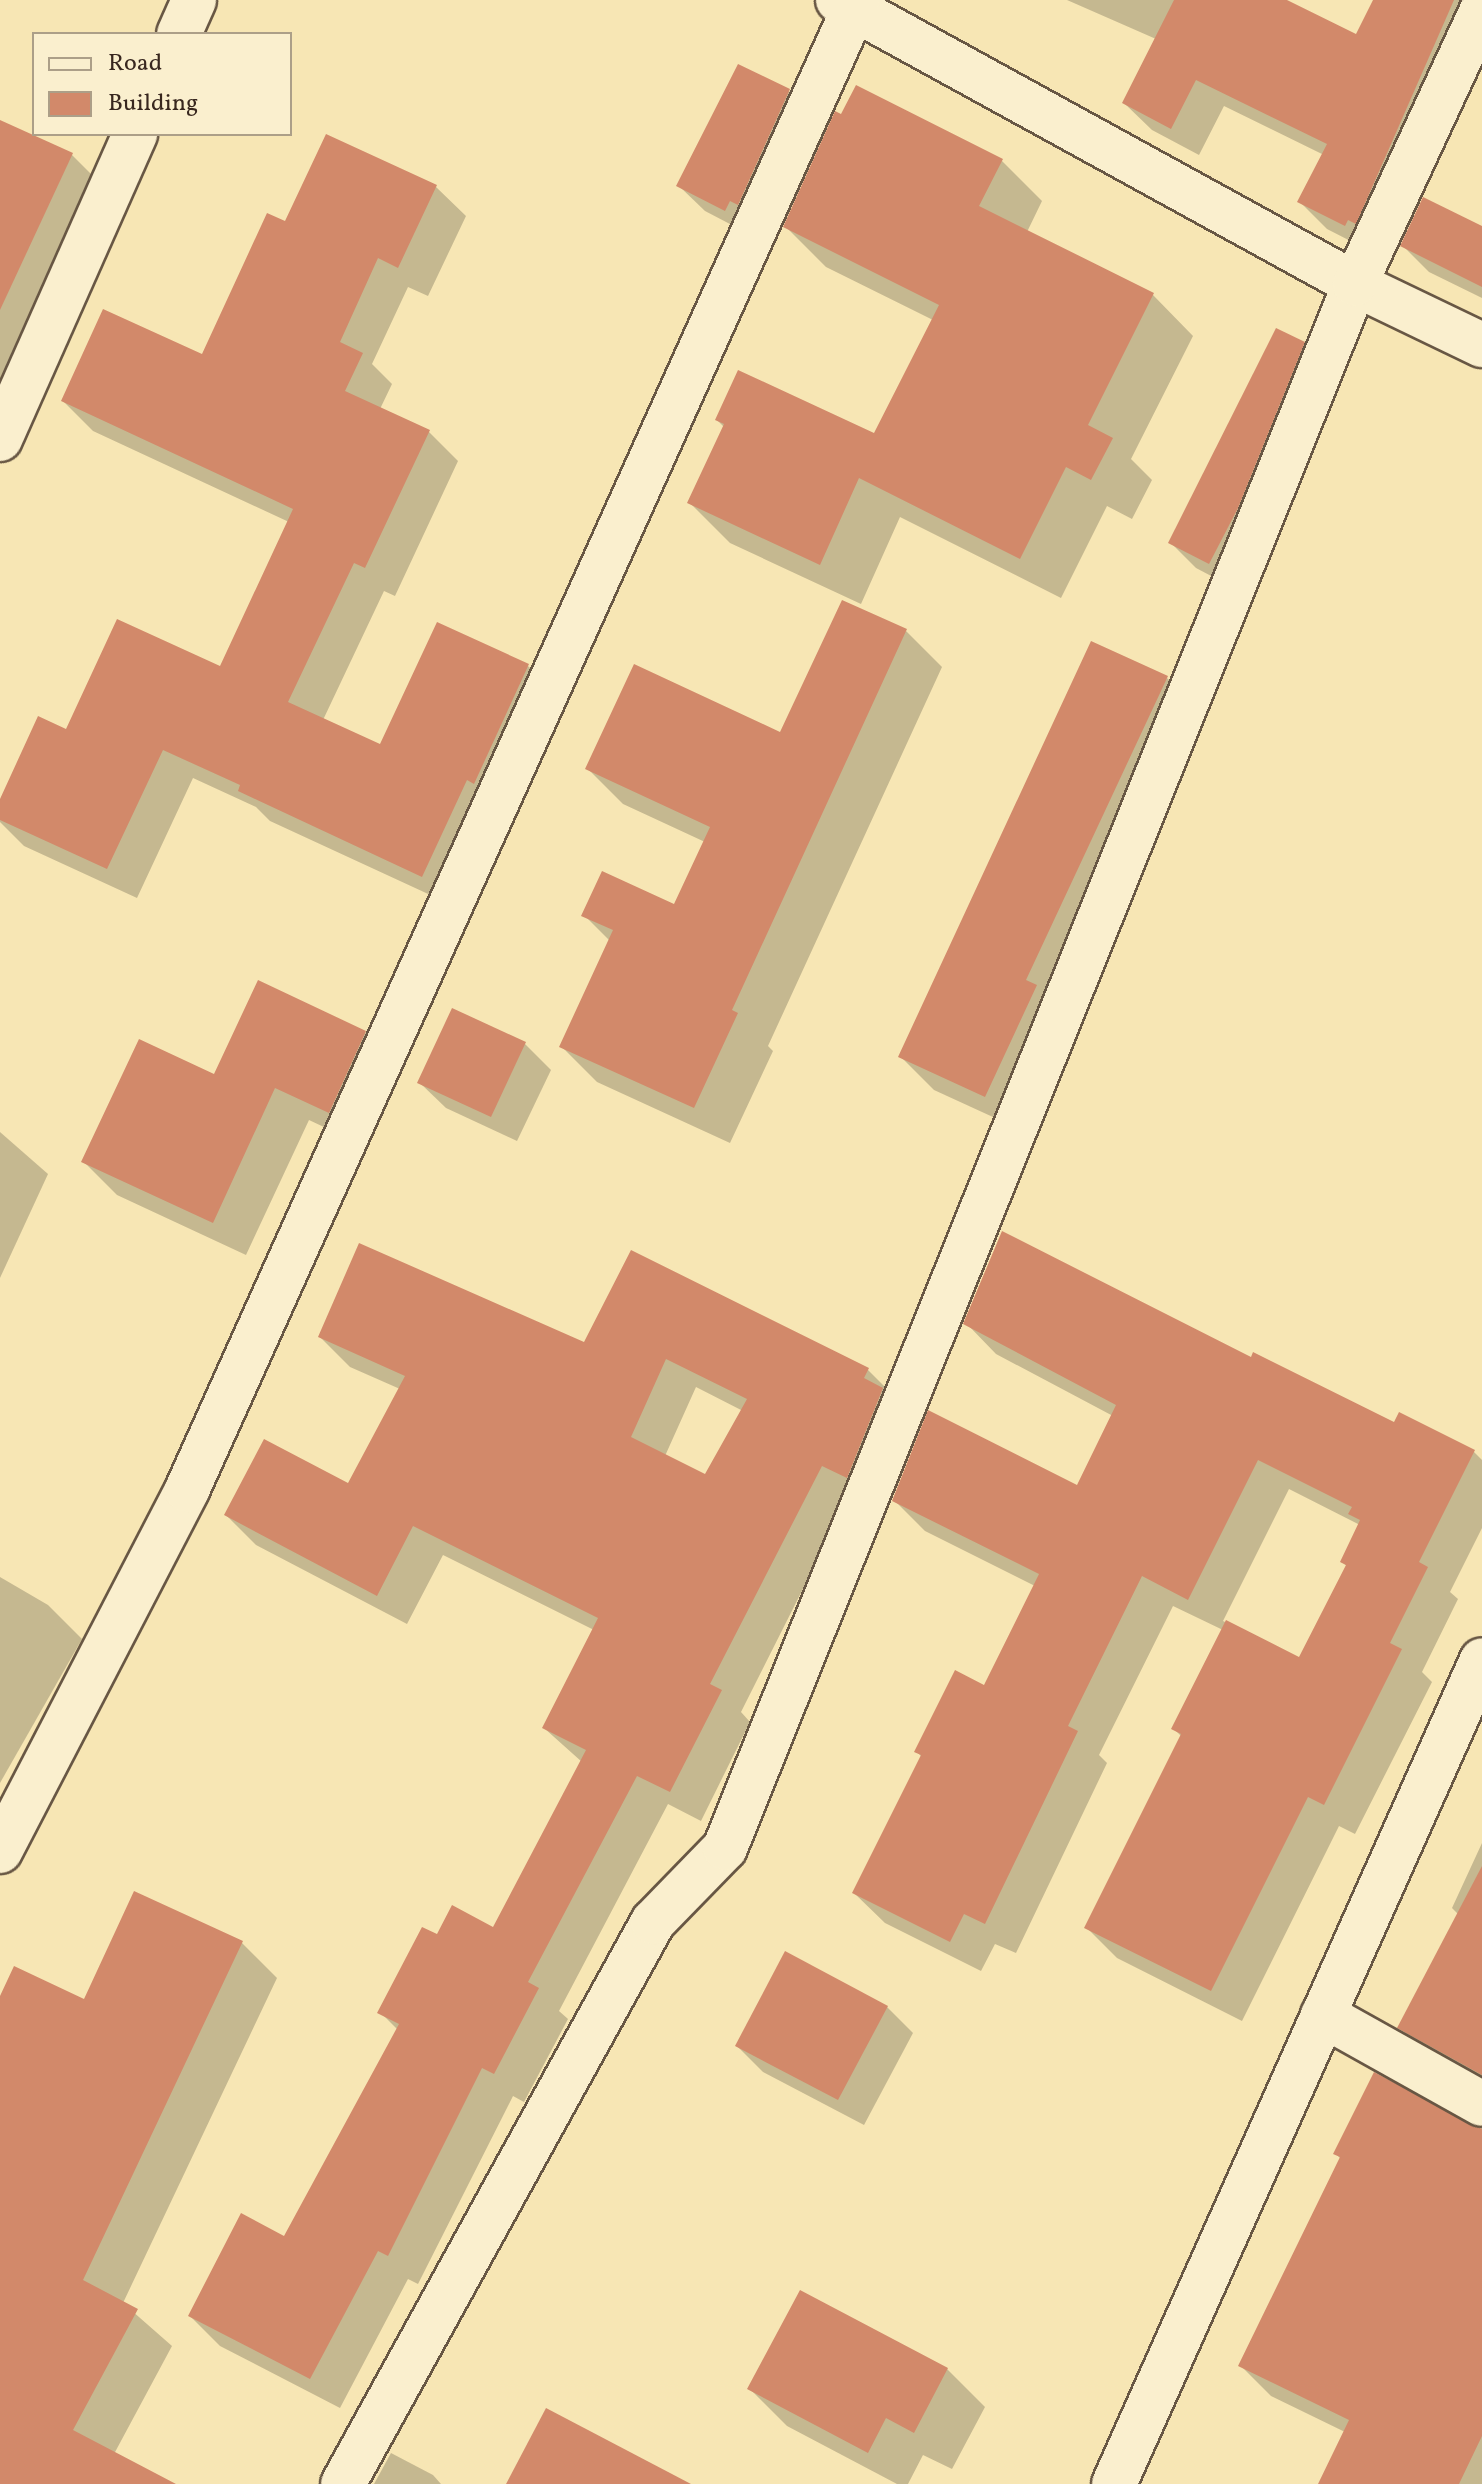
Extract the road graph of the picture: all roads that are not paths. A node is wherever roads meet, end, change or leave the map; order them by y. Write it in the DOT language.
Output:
graph roads {
  1 [pos="194,0"];
  2 [pos="850,3"];
  3 [pos="1482,11"];
  4 [pos="180,32"];
  5 [pos="134,136"];
  6 [pos="1355,284"];
  7 [pos="1482,345"];
  8 [pos="0,439"];
  9 [pos="1482,1660"];
  10 [pos="0,1851"];
  11 [pos="1323,2015"];
  12 [pos="1482,2104"];
  13 [pos="343,2484"];
  14 [pos="1114,2484"];
  1 -- 4 [label="street"];
  2 -- 6 [label="street"];
  2 -- 10 [label="street"];
  3 -- 6 [label="street"];
  5 -- 8 [label="street"];
  6 -- 7 [label="street"];
  6 -- 13 [label="street"];
  9 -- 11 [label="street"];
  11 -- 12 [label="street"];
  11 -- 14 [label="street"];
}
